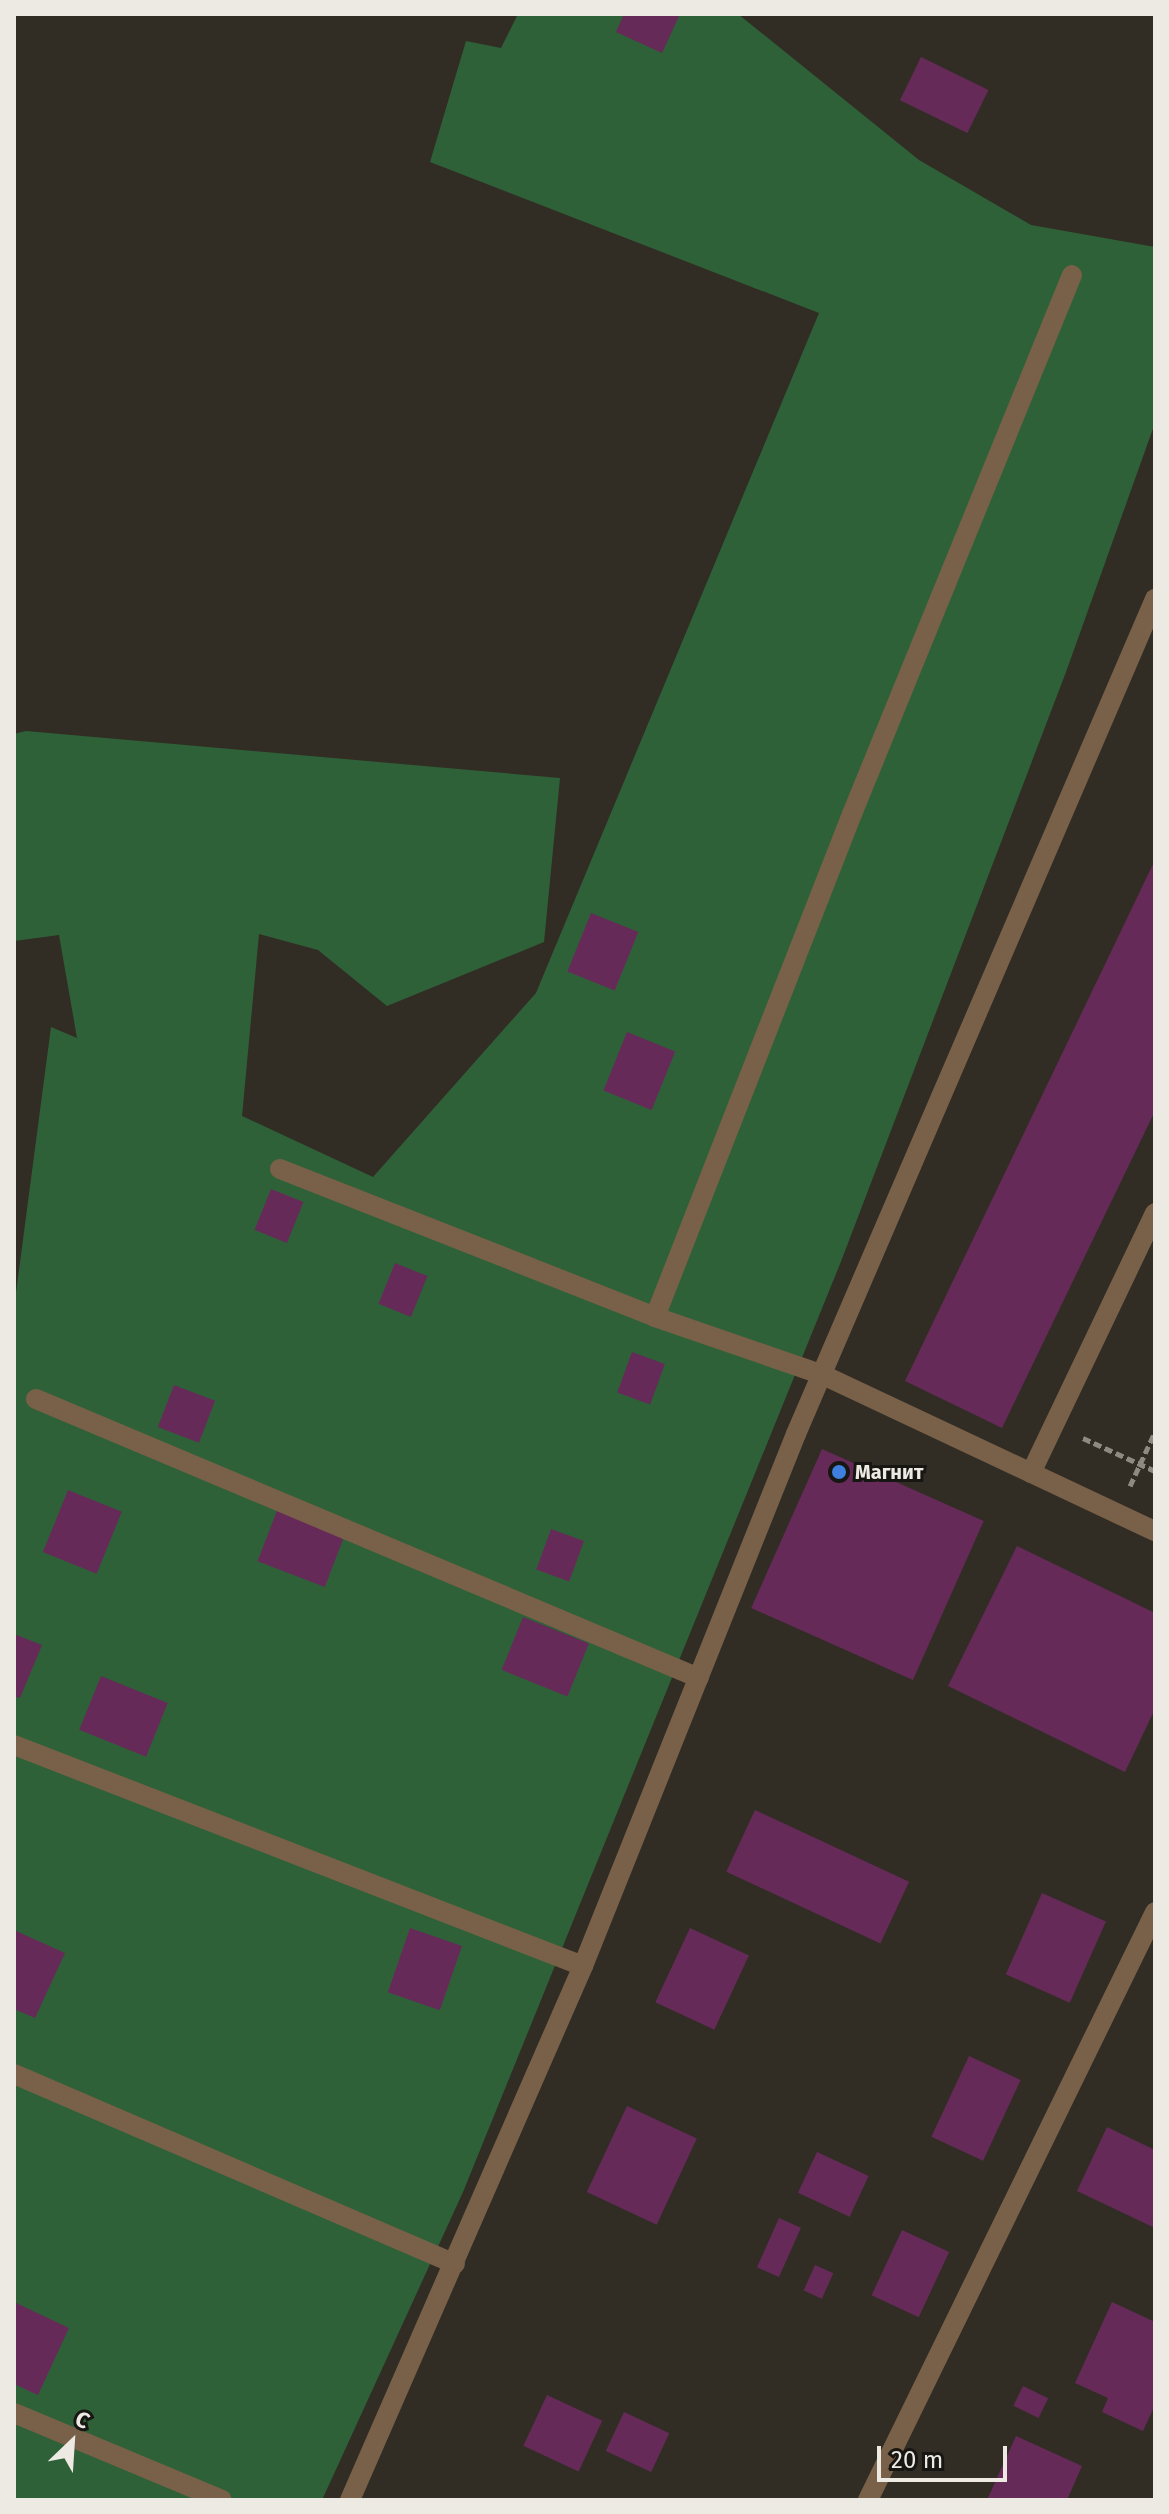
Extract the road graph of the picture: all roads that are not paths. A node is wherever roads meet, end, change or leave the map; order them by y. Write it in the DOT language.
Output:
graph roads {
  1 [pos="1072,275"];
  2 [pos="1155,599"];
  3 [pos="280,1169"];
  4 [pos="1155,1213"];
  5 [pos="655,1317"];
  6 [pos="823,1375"];
  7 [pos="36,1399"];
  8 [pos="1031,1473"];
  9 [pos="1155,1531"];
  10 [pos="699,1678"];
  11 [pos="14,1745"];
  12 [pos="1155,1912"];
  13 [pos="583,1966"];
  14 [pos="14,2074"];
  15 [pos="455,2264"];
  16 [pos="14,2413"];
  17 [pos="222,2500"];
  18 [pos="350,2500"];
  19 [pos="868,2500"];
  1 -- 5 [label="street"];
  2 -- 6 [label="street"];
  3 -- 5 [label="street"];
  4 -- 8 [label="street"];
  5 -- 6 [label="street"];
  6 -- 8 [label="street"];
  6 -- 10 [label="street"];
  7 -- 10 [label="street"];
  8 -- 9 [label="street"];
  10 -- 13 [label="street"];
  11 -- 13 [label="street"];
  12 -- 19 [label="street"];
  13 -- 15 [label="street"];
  14 -- 15 [label="street"];
  15 -- 18 [label="street"];
  16 -- 17 [label="street"];
}
